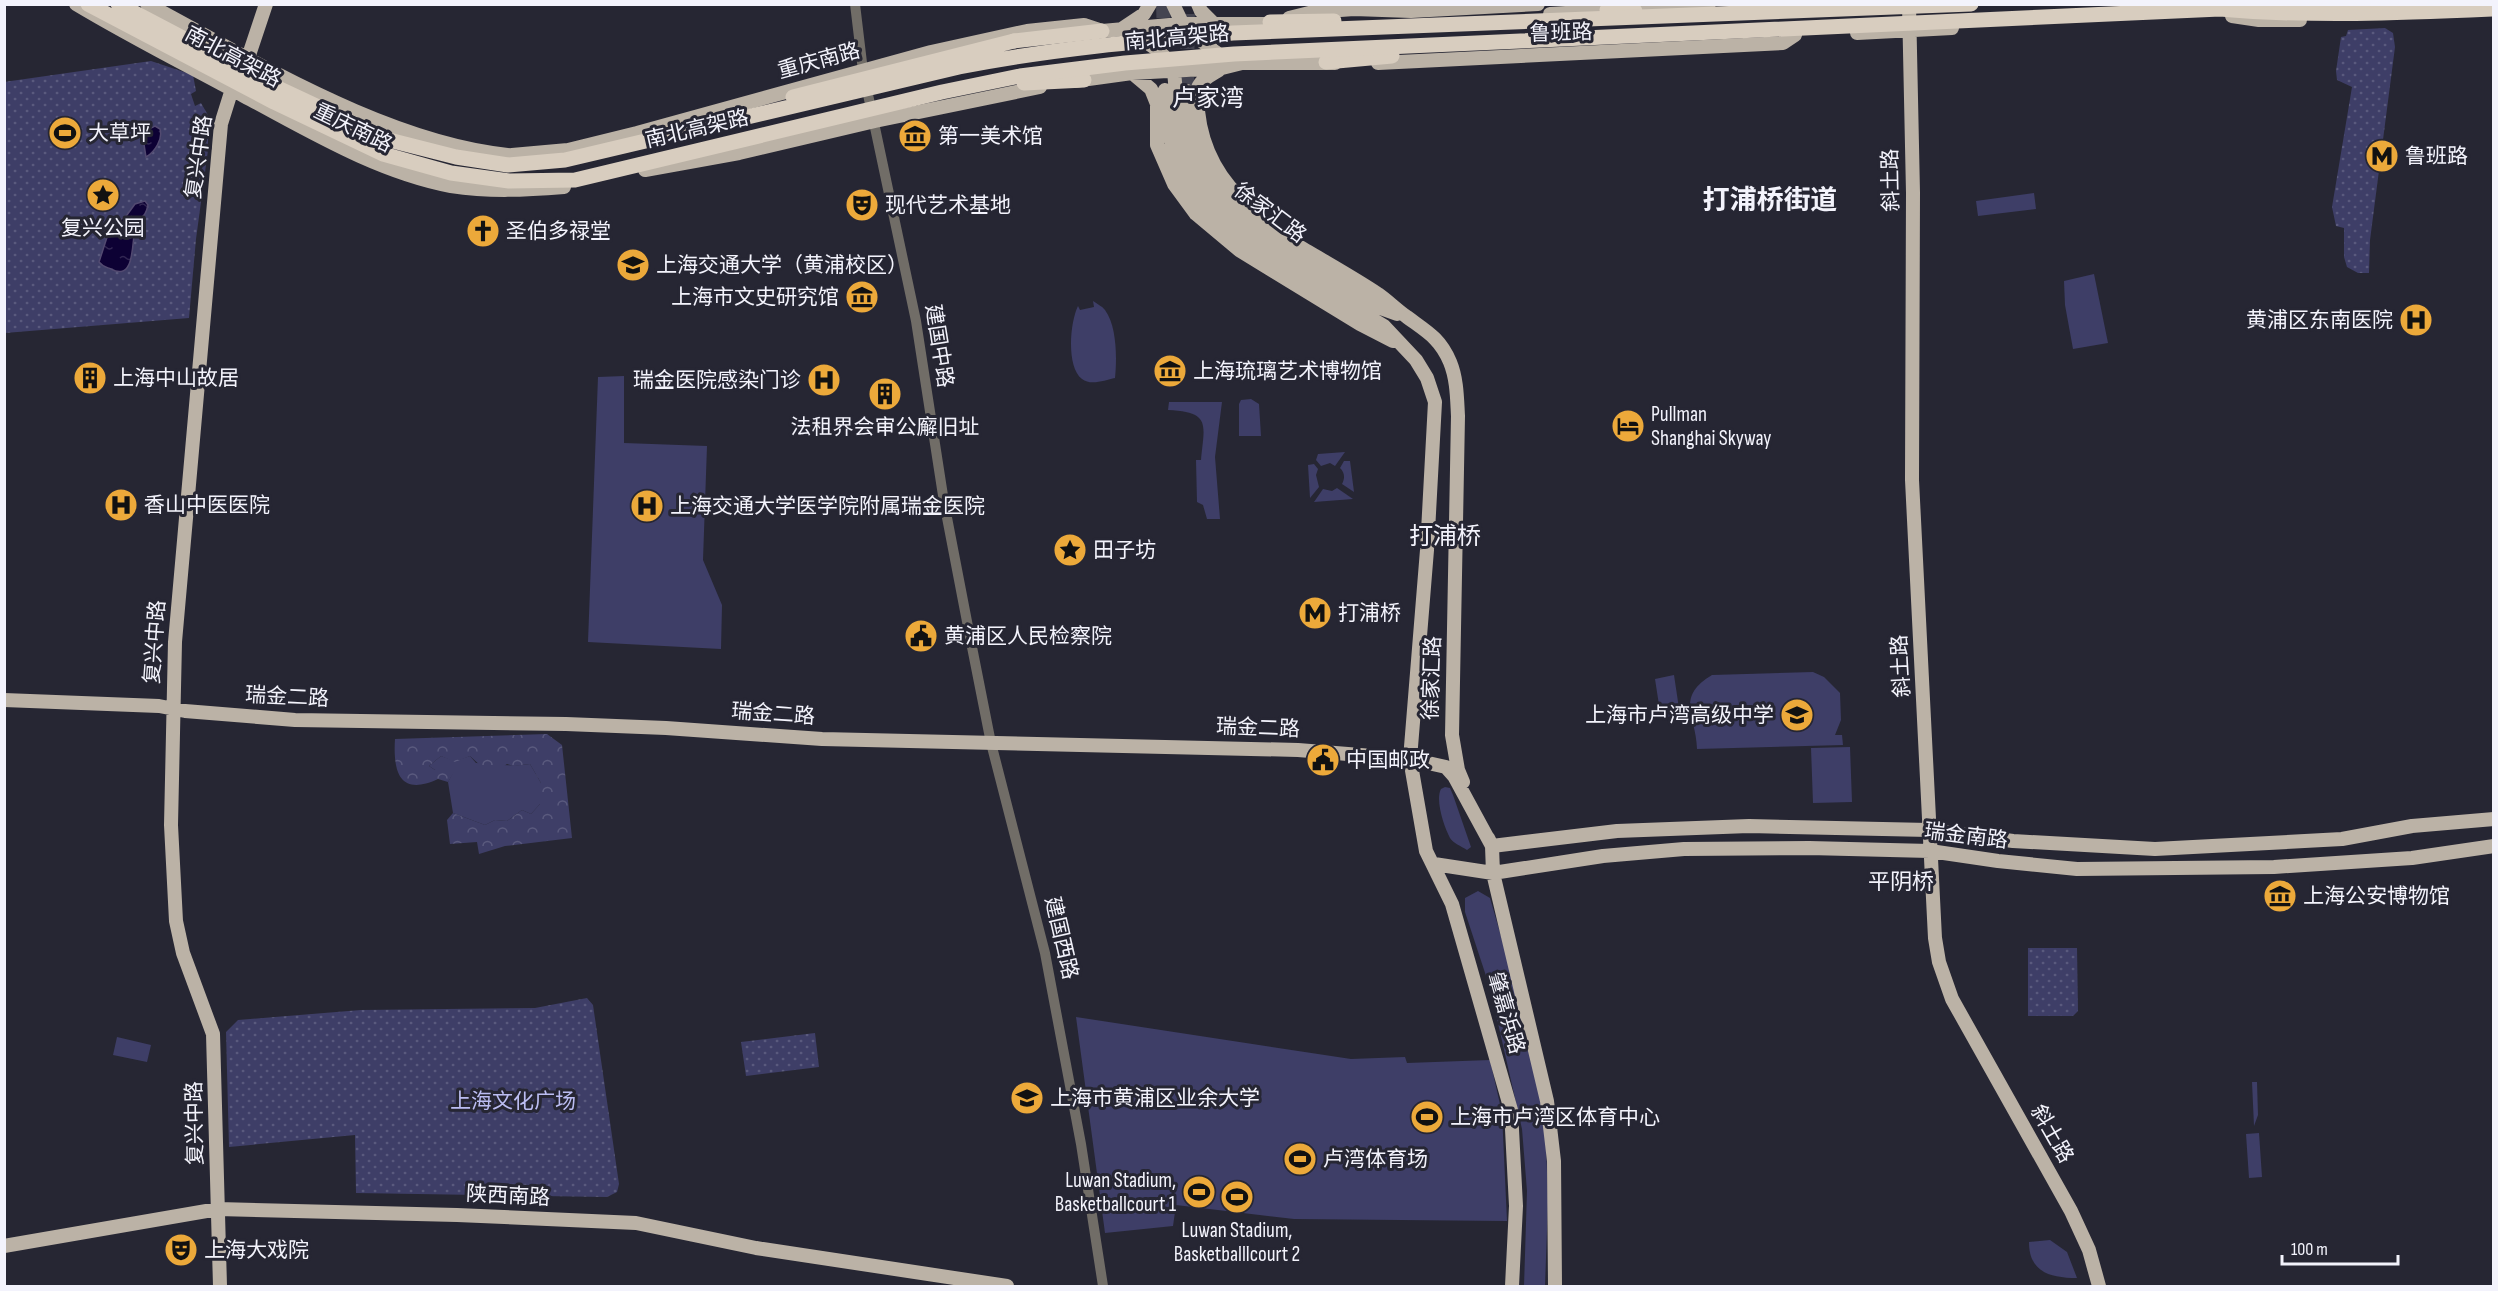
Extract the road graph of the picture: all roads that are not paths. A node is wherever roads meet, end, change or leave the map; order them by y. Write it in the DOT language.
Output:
graph roads {
  1 [pos="76,4"];
  2 [pos="88,4"];
  3 [pos="118,4"];
  4 [pos="147,4"];
  5 [pos="267,4"];
  6 [pos="855,4"];
  7 [pos="1150,4"];
  8 [pos="1172,4"];
  9 [pos="1181,4"];
  10 [pos="1198,4"];
  11 [pos="1538,4"];
  12 [pos="1709,4"];
  13 [pos="1777,4"];
  14 [pos="1909,4"];
  15 [pos="1971,4"];
  16 [pos="2320,4"];
  17 [pos="2466,4"];
  18 [pos="1666,8"];
  19 [pos="2493,9"];
  20 [pos="1743,11"];
  21 [pos="2222,11"];
  22 [pos="2493,16"];
  23 [pos="1270,22"];
  24 [pos="1213,23"];
  25 [pos="1181,24"];
  26 [pos="1121,30"];
  27 [pos="1102,31"];
  28 [pos="1909,31"];
  29 [pos="1802,32"];
  30 [pos="1766,33"];
  31 [pos="1536,43"];
  32 [pos="1556,54"];
  33 [pos="248,58"];
  34 [pos="1326,62"];
  35 [pos="1242,63"];
  36 [pos="1222,68"];
  37 [pos="1174,71"];
  38 [pos="1132,73"];
  39 [pos="1084,80"];
  40 [pos="866,83"];
  41 [pos="232,89"];
  42 [pos="1166,90"];
  43 [pos="1187,91"];
  44 [pos="874,116"];
  45 [pos="664,138"];
  46 [pos="712,148"];
  47 [pos="1407,318"];
  48 [pos="1401,345"];
  49 [pos="963,602"];
  50 [pos="4,700"];
  51 [pos="173,709"];
  52 [pos="991,743"];
  53 [pos="1410,756"];
  54 [pos="1458,770"];
  55 [pos="2493,819"];
  56 [pos="1929,830"];
  57 [pos="1492,846"];
  58 [pos="2493,846"];
  59 [pos="1930,851"];
  60 [pos="1434,864"];
  61 [pos="1493,873"];
  62 [pos="218,1209"];
  63 [pos="4,1246"];
  64 [pos="220,1287"];
  65 [pos="1007,1287"];
  66 [pos="1103,1287"];
  67 [pos="1512,1287"];
  68 [pos="1555,1287"];
  69 [pos="2099,1287"];
  1 -- 41 [label="main road, 重庆南路"];
  2 -- 46 [label="highway, 南北高架路, bridge"];
  3 -- 45 [label="highway, 南北高架路, bridge"];
  4 -- 33 [label="main road, 重庆南路"];
  5 -- 33 [label="main road, 复兴中路"];
  6 -- 40 [label="street, 建国中路"];
  7 -- 26 [label="main road"];
  8 -- 25 [label="main road"];
  8 -- 26 [label="main road"];
  9 -- 24 [label="main road"];
  10 -- 24 [label="main road"];
  11 -- 23 [label="main road, 鲁班路"];
  12 -- 18 [label="main road, 鲁班路"];
  13 -- 20 [label="main road, 鲁班路"];
  14 -- 28 [label="main road, 斜土路"];
  15 -- 18 [label="highway, 南北高架路, bridge"];
  16 -- 21 [label="highway, 南北高架路, bridge"];
  17 -- 21 [label="main road, 鲁班路"];
  18 -- 20 [label="main road, 鲁班路"];
  18 -- 23 [label="highway, bridge"];
  18 -- 23 [label="main road, 鲁班路"];
  18 -- 45 [label="highway, 南北高架路, bridge"];
  19 -- 21 [label="highway, bridge"];
  20 -- 30 [label="main road, 鲁班路"];
  21 -- 22 [label="main road, 鲁班路"];
  21 -- 28 [label="main road, 鲁班路"];
  21 -- 29 [label="highway, 南北高架路, bridge"];
  23 -- 24 [label="main road, 鲁班路"];
  24 -- 25 [label="main road, 鲁班路"];
  25 -- 26 [label="main road, 重庆南路"];
  25 -- 35 [label="main road"];
  26 -- 27 [label="main road, 重庆南路"];
  26 -- 37 [label="main road"];
  27 -- 40 [label="main road, 重庆南路"];
  27 -- 45 [label="highway, bridge"];
  28 -- 29 [label="main road, 鲁班路"];
  28 -- 56 [label="main road, 斜土路"];
  29 -- 30 [label="main road, 鲁班路"];
  29 -- 32 [label="main road, 鲁班路"];
  29 -- 34 [label="highway, bridge"];
  29 -- 46 [label="highway, 南北高架路, bridge"];
  30 -- 31 [label="main road, 鲁班路"];
  31 -- 32 [label="main road"];
  31 -- 34 [label="main road, 鲁班路"];
  32 -- 34 [label="main road, 鲁班路"];
  33 -- 40 [label="main road, 重庆南路"];
  33 -- 41 [label="main road, 复兴中路"];
  34 -- 35 [label="main road, 鲁班路"];
  35 -- 36 [label="main road, 鲁班路"];
  36 -- 37 [label="main road, 鲁班路"];
  36 -- 47 [label="main road, 徐家汇路"];
  37 -- 38 [label="main road, 重庆南路"];
  37 -- 47 [label="main road, 徐家汇路"];
  38 -- 39 [label="main road, 重庆南路"];
  38 -- 48 [label="main road, 徐家汇路"];
  39 -- 44 [label="main road, 重庆南路"];
  39 -- 46 [label="highway, bridge"];
  40 -- 44 [label="street, 建国中路"];
  41 -- 44 [label="main road, 重庆南路"];
  41 -- 51 [label="main road, 复兴中路"];
  42 -- 48 [label="main road, 徐家汇路"];
  43 -- 47 [label="main road, 徐家汇路"];
  44 -- 49 [label="street, 建国中路"];
  47 -- 54 [label="main road, 徐家汇路"];
  48 -- 53 [label="main road, 徐家汇路"];
  49 -- 52 [label="street, 建国西路"];
  50 -- 51 [label="main road, 瑞金二路"];
  51 -- 52 [label="main road, 瑞金二路"];
  51 -- 62 [label="main road, 复兴中路"];
  52 -- 53 [label="main road, 瑞金二路"];
  52 -- 66 [label="street, 建国西路"];
  53 -- 57 [label="main road, 瑞金二路"];
  53 -- 60 [label="main road, 肇嘉浜路"];
  54 -- 57 [label="main road, 肇嘉浜路"];
  55 -- 56 [label="main road, 瑞金南路"];
  56 -- 57 [label="main road, 瑞金南路"];
  56 -- 59 [label="main road, 斜土路"];
  57 -- 61 [label="main road, 肇嘉浜路"];
  58 -- 59 [label="main road, 瑞金南路"];
  59 -- 61 [label="main road, 瑞金南路"];
  59 -- 69 [label="main road, 斜土路"];
  60 -- 61 [label="main road, 瑞金南路"];
  60 -- 67 [label="main road, 肇嘉浜路"];
  61 -- 68 [label="main road, 肇嘉浜路"];
  62 -- 63 [label="main road, 陕西南路"];
  62 -- 64 [label="main road, 复兴中路"];
  62 -- 65 [label="main road, 陕西南路"];
}
